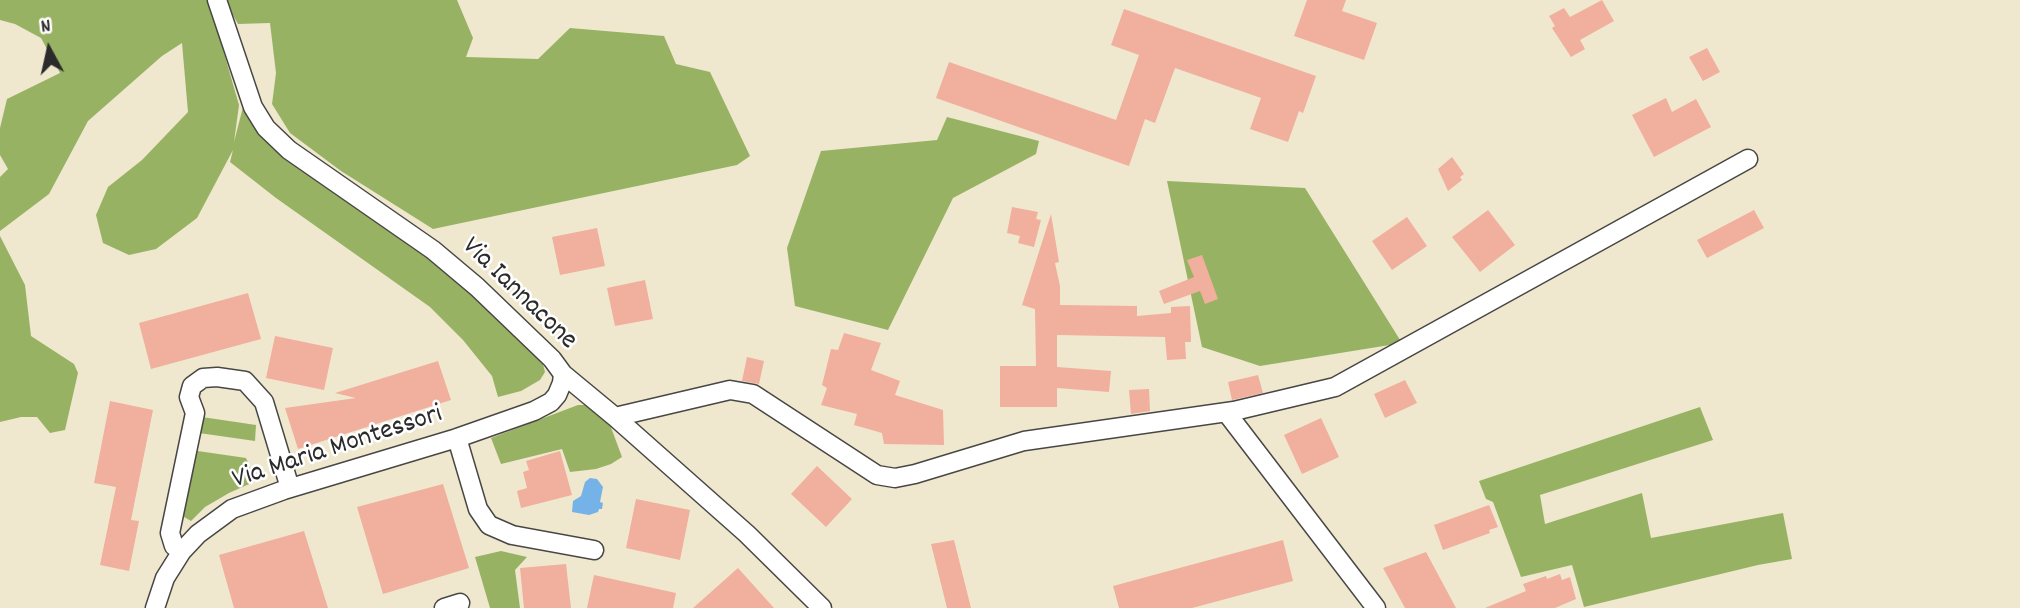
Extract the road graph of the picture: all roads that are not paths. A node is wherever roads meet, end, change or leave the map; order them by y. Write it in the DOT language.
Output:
graph roads {
  1 [pos="217,0"];
  2 [pos="1748,159"];
  3 [pos="563,374"];
  4 [pos="1226,412"];
  5 [pos="615,416"];
  6 [pos="457,438"];
  7 [pos="290,488"];
  8 [pos="594,550"];
  9 [pos="182,551"];
  10 [pos="155,608"];
  11 [pos="822,608"];
  12 [pos="1376,608"];
  1 -- 3 [label="street, Via Iannacone"];
  2 -- 4 [label="street"];
  3 -- 5 [label="street, Via Iannacone"];
  3 -- 6 [label="street, Via Maria Montessori"];
  4 -- 5 [label="street"];
  4 -- 12 [label="street"];
  5 -- 11 [label="street, Via Iannacone"];
  6 -- 7 [label="street, Via Maria Montessori"];
  6 -- 8 [label="street"];
  7 -- 9 [label="street, Via Maria Montessori"];
  7 -- 9 [label="street"];
  9 -- 10 [label="street, Via Maria Montessori"];
}
